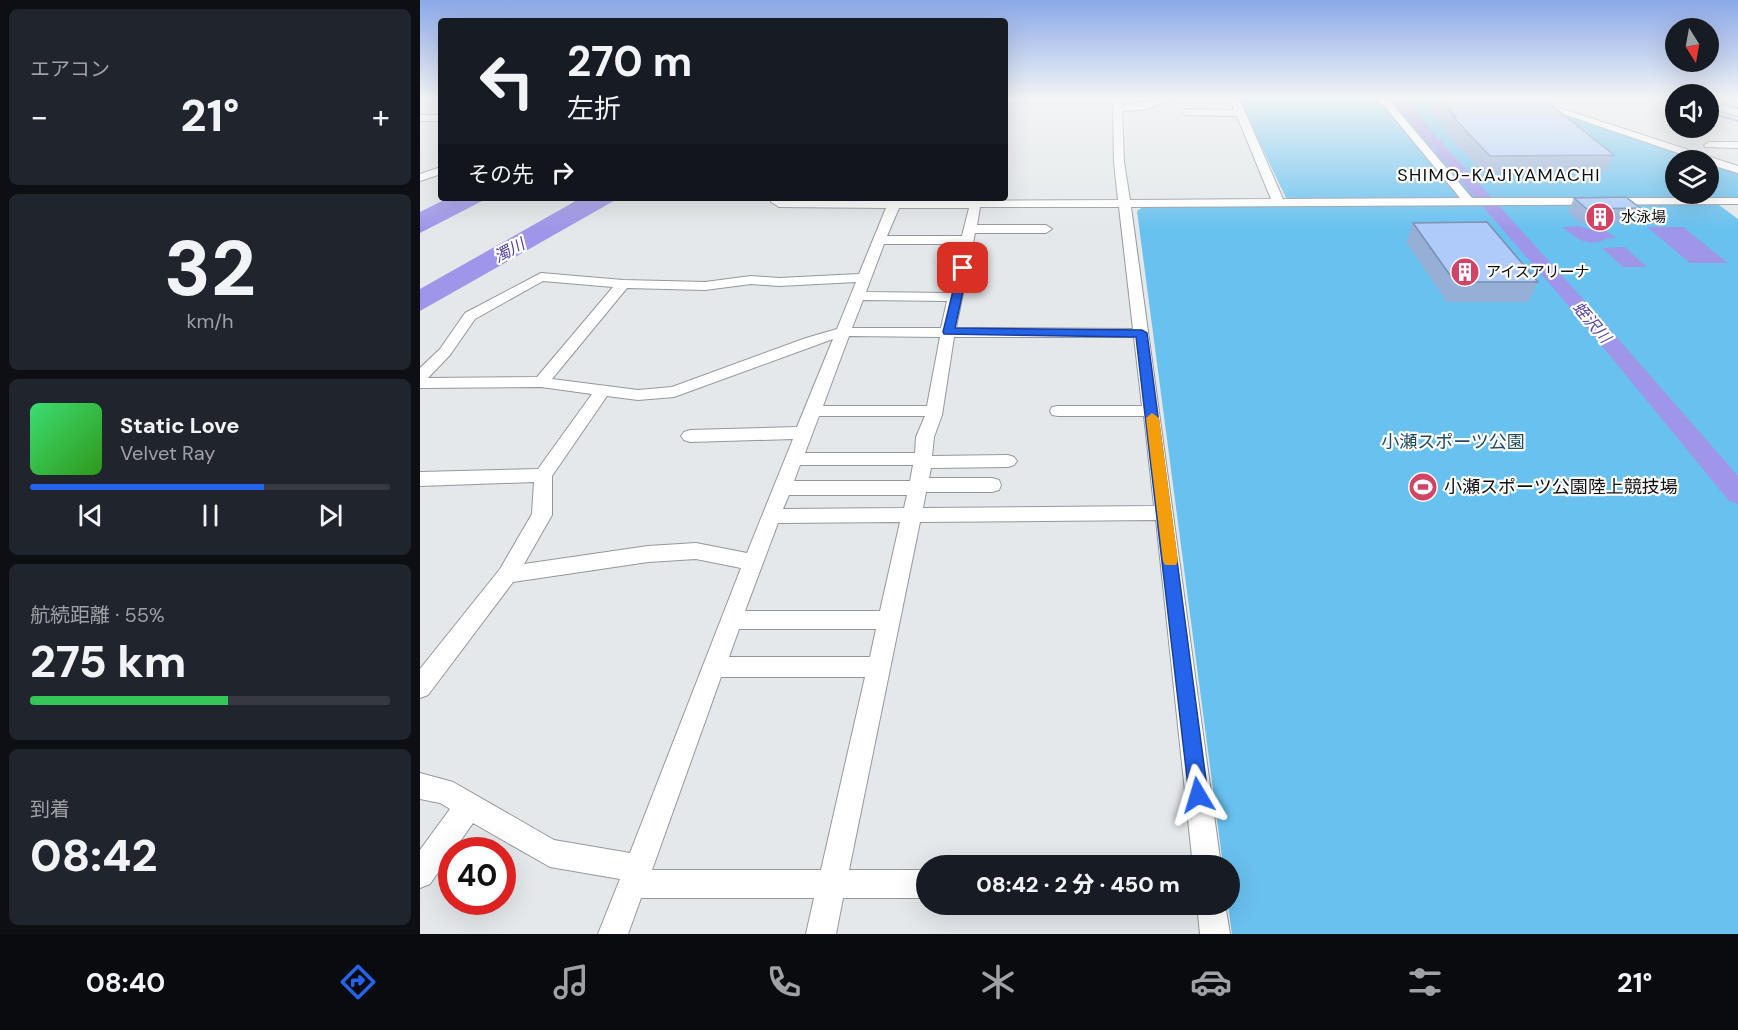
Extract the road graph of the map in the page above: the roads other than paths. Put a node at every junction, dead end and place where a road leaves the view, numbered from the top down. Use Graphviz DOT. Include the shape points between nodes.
graph roads {
  1 [pos="1118,142"];
  2 [pos="1253,142"];
  3 [pos="1420,142"];
  4 [pos="1659,142"];
  5 [pos="1664,142"];
  6 [pos="1709,145"];
  7 [pos="1738,145"];
  8 [pos="1738,163"];
  9 [pos="1738,170"];
  10 [pos="438,171"];
  11 [pos="420,178"];
  12 [pos="776,201"];
  13 [pos="895,201"];
  14 [pos="1665,201"];
  15 [pos="1719,201"];
  16 [pos="1738,201"];
  17 [pos="1278,202"];
  18 [pos="1472,202"];
  19 [pos="1125,203"];
  20 [pos="1719,203"];
  21 [pos="975,205"];
  22 [pos="1731,212"];
  23 [pos="1046,229"];
  24 [pos="970,235"];
  25 [pos="879,240"];
  26 [pos="623,284"];
  27 [pos="861,287"];
  28 [pos="957,297"];
  29 [pos="842,332"];
  30 [pos="948,332"];
  31 [pos="1142,333"];
  32 [pos="420,377"];
  33 [pos="541,382"];
  34 [pos="420,383"];
  35 [pos="603,390"];
  36 [pos="812,411"];
  37 [pos="934,411"];
  38 [pos="1058,411"];
  39 [pos="1151,411"];
  40 [pos="804,433"];
  41 [pos="690,436"];
  42 [pos="794,459"];
  43 [pos="923,460"];
  44 [pos="1008,461"];
  45 [pos="543,475"];
  46 [pos="420,479"];
  47 [pos="992,485"];
  48 [pos="918,487"];
  49 [pos="782,488"];
  50 [pos="1164,513"];
  51 [pos="911,515"];
  52 [pos="771,516"];
  53 [pos="753,562"];
  54 [pos="507,575"];
  55 [pos="732,620"];
  56 [pos="889,620"];
  57 [pos="715,667"];
  58 [pos="879,667"];
  59 [pos="420,687"];
  60 [pos="420,786"];
  61 [pos="469,805"];
  62 [pos="1206,855"];
  63 [pos="420,874"];
  64 [pos="635,876"];
  65 [pos="832,884"];
  66 [pos="916,884"];
  67 [pos="1212,915"];
  68 [pos="613,934"];
  69 [pos="821,934"];
  70 [pos="1215,934"];
  1 -- 19 [label="street"];
  2 -- 17 [label="street"];
  3 -- 18 [label="street"];
  4 -- 9 [label="street"];
  5 -- 8 [label="street"];
  6 -- 7 [label="street"];
  10 -- 11 [label="street"];
  12 -- 13 [label="street"];
  13 -- 21 [label="street"];
  13 -- 25 [label="street"];
  14 -- 18 [label="street"];
  15 -- 16 [label="street"];
  17 -- 18 [label="street"];
  17 -- 19 [label="street"];
  19 -- 21 [label="street"];
  19 -- 31 [label="street"];
  20 -- 22 [label="street"];
  21 -- 24 [label="street"];
  23 -- 24 [label="street"];
  24 -- 25 [label="street"];
  24 -- 28 [label="street"];
  25 -- 27 [label="street"];
  26 -- 27 [label="street" via="705,286 751,280"];
  26 -- 32 [label="street" via="542,277 470,316 445,352"];
  26 -- 33 [label="street"];
  27 -- 28 [label="street"];
  27 -- 29 [label="street"];
  28 -- 30 [label="street"];
  29 -- 30 [label="street"];
  29 -- 35 [label="street" via="674,392 638,395"];
  29 -- 36 [label="street"];
  30 -- 31 [label="street"];
  30 -- 37 [label="street"];
  31 -- 39 [label="street"];
  33 -- 34 [label="street"];
  33 -- 35 [label="street"];
  35 -- 45 [label="street"];
  36 -- 37 [label="street"];
  36 -- 40 [label="street"];
  37 -- 43 [label="street" via="925,437"];
  38 -- 39 [label="street"];
  39 -- 50 [label="street"];
  40 -- 41 [label="street"];
  40 -- 42 [label="street"];
  42 -- 43 [label="street"];
  42 -- 49 [label="street"];
  43 -- 44 [label="street"];
  43 -- 48 [label="street"];
  45 -- 46 [label="street"];
  45 -- 54 [label="street" via="542,515"];
  47 -- 48 [label="street"];
  48 -- 49 [label="street"];
  48 -- 51 [label="street"];
  49 -- 52 [label="street"];
  50 -- 51 [label="street"];
  50 -- 62 [label="street"];
  51 -- 52 [label="street"];
  51 -- 56 [label="street"];
  52 -- 53 [label="street"];
  53 -- 54 [label="street" via="696,551 648,554"];
  53 -- 55 [label="street"];
  54 -- 59 [label="street"];
  55 -- 56 [label="street"];
  55 -- 57 [label="street"];
  56 -- 58 [label="street"];
  57 -- 58 [label="street"];
  57 -- 64 [label="street"];
  58 -- 65 [label="street"];
  60 -- 61 [label="street" via="444,790"];
  61 -- 63 [label="street"];
  61 -- 64 [label="street" via="550,853"];
  64 -- 65 [label="street"];
  64 -- 68 [label="street"];
  65 -- 66 [label="street"];
  65 -- 69 [label="street"];
  67 -- 70 [label="street"];
}
